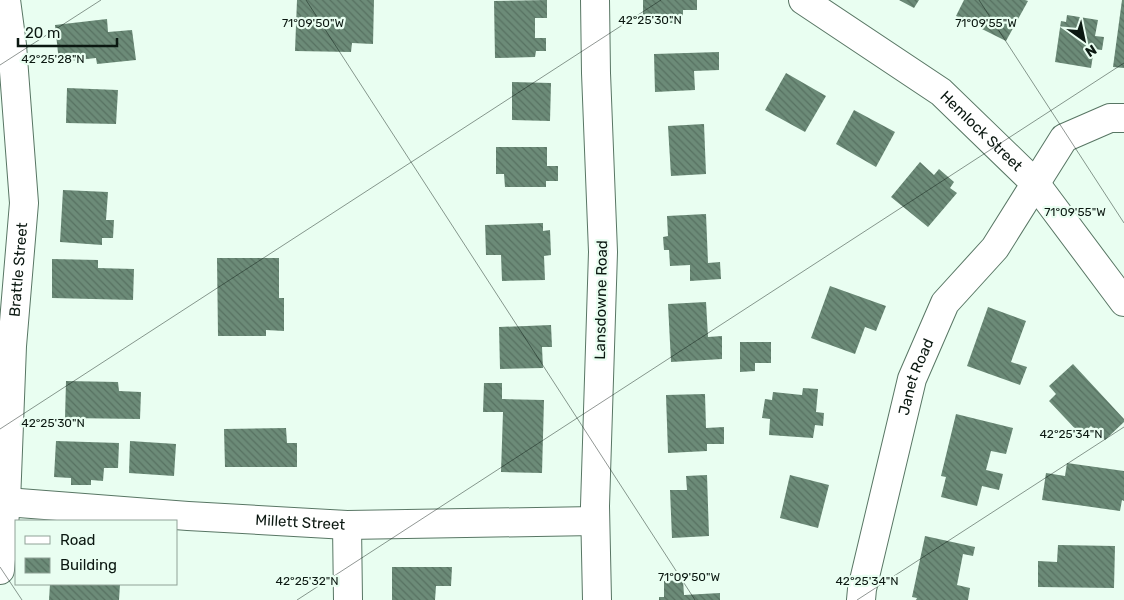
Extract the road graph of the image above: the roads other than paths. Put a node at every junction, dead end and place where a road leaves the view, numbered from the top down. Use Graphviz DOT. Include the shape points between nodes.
graph roads {
  1 [pos="6,0"];
  2 [pos="595,0"];
  3 [pos="803,0"];
  4 [pos="1124,118"];
  5 [pos="1035,183"];
  6 [pos="1124,302"];
  7 [pos="6,502"];
  8 [pos="595,521"];
  9 [pos="347,525"];
  10 [pos="0,570"];
  11 [pos="348,600"];
  12 [pos="597,600"];
  13 [pos="861,600"];
  1 -- 7 [label="street, Brattle Street" via="24,203 12,346"];
  2 -- 8 [label="street, Lansdowne Road" via="603,252"];
  3 -- 5 [label="street, Hemlock Street" via="941,92"];
  4 -- 5 [label="street, Janet Road" via="1110,118 1064,138"];
  5 -- 6 [label="street, Hemlock Street"];
  5 -- 13 [label="street, Janet Road" via="995,248 945,303 912,380"];
  7 -- 9 [label="street, Millett Street"];
  7 -- 10 [label="street, Brattle Street"];
  8 -- 9 [label="street, Millett Street"];
  8 -- 12 [label="street, Lansdowne Road"];
  9 -- 11 [label="street"];
}
